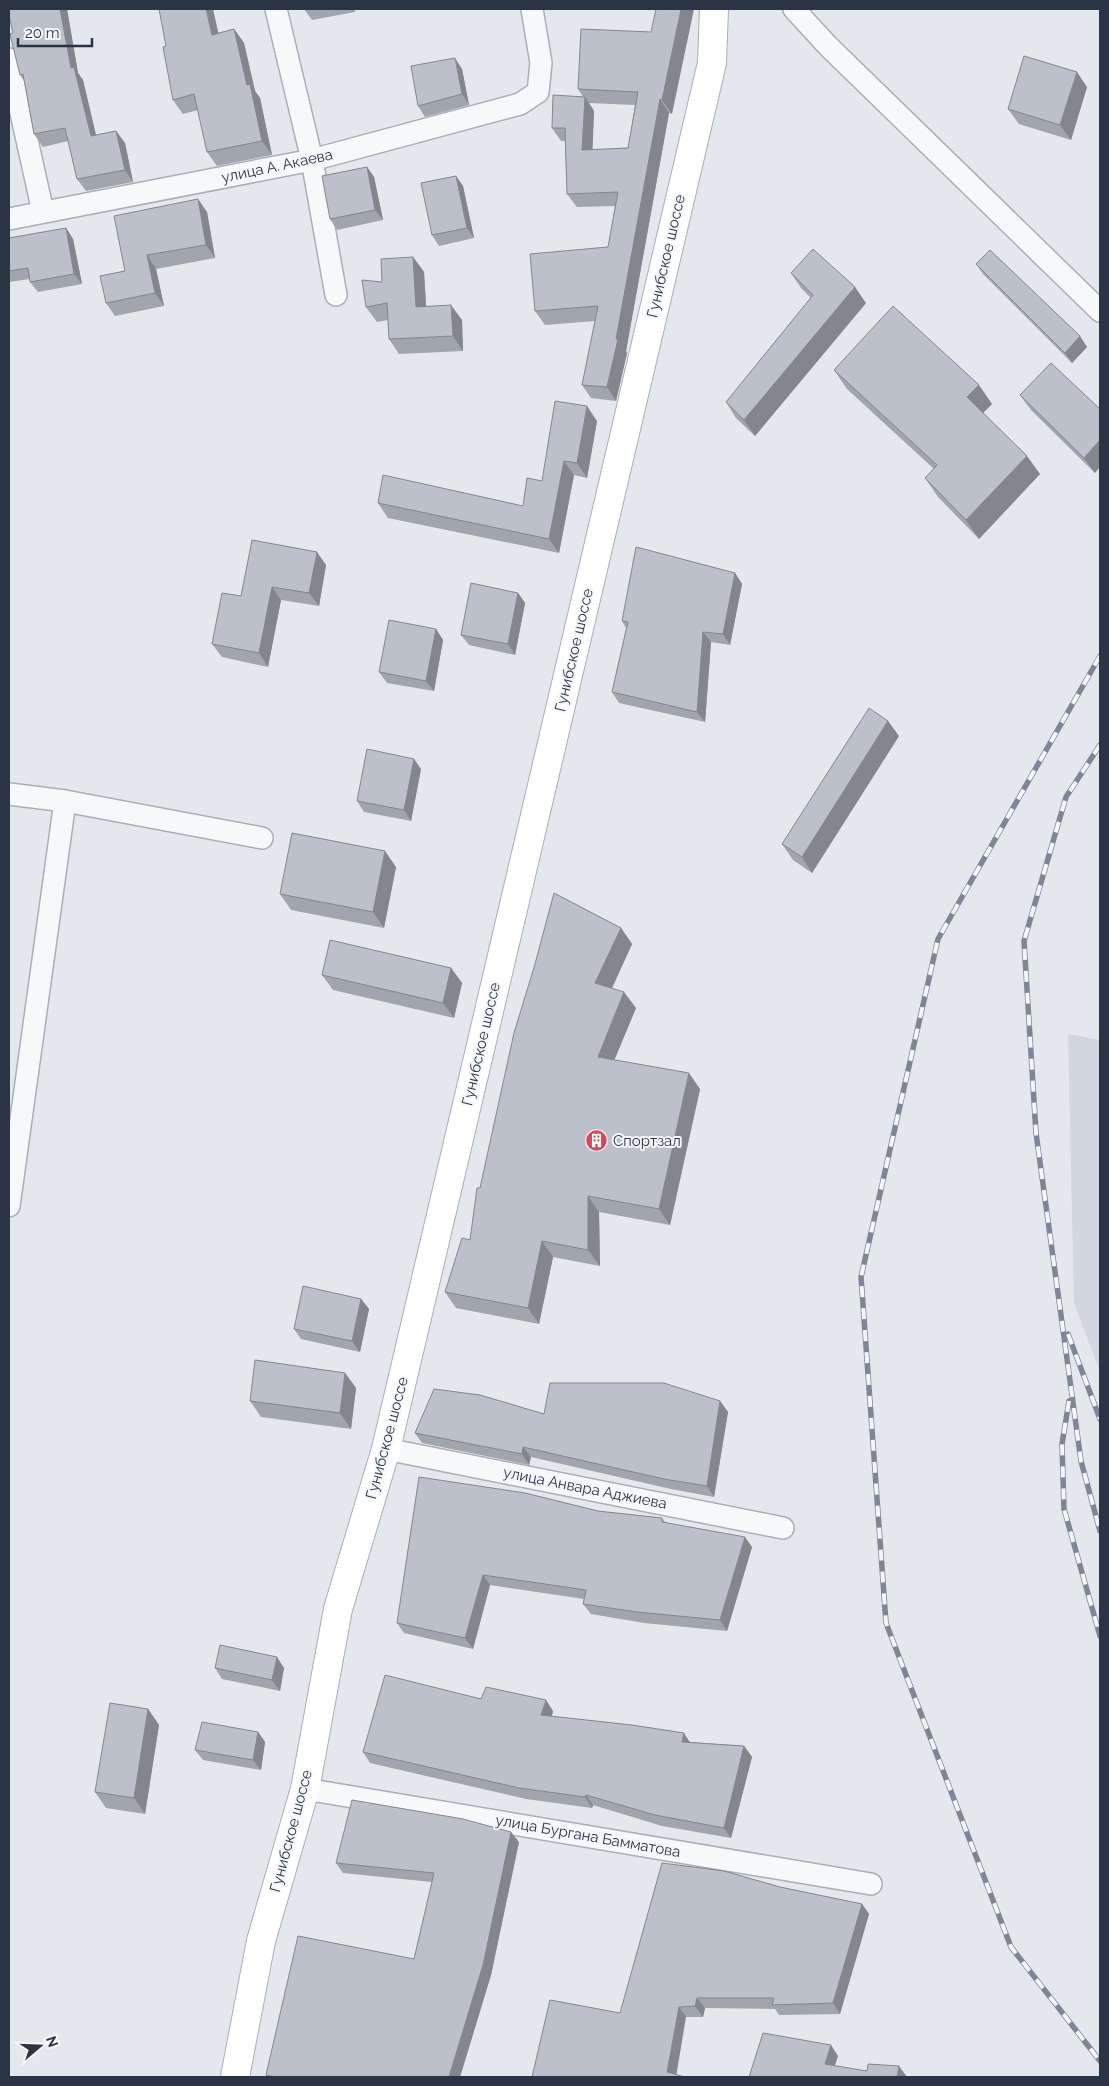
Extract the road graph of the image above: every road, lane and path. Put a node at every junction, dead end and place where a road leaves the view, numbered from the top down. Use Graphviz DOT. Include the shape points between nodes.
graph roads {
  1 [pos="276,9"];
  2 [pos="532,9"];
  3 [pos="714,9"];
  4 [pos="727,9"];
  5 [pos="794,9"];
  6 [pos="9,59"];
  7 [pos="712,63"];
  8 [pos="312,160"];
  9 [pos="43,212"];
  10 [pos="9,219"];
  11 [pos="336,295"];
  12 [pos="1100,311"];
  13 [pos="9,794"];
  14 [pos="66,800"];
  15 [pos="262,838"];
  16 [pos="9,1206"];
  17 [pos="386,1449"];
  18 [pos="783,1528"];
  19 [pos="305,1789"];
  20 [pos="871,1884"];
  21 [pos="236,2077"];
  1 -- 8 [label="street"];
  2 -- 8 [label="street, улица А. Акаева" via="542,63 538,92 520,104 504,109"];
  3 -- 7 [label="main road, Гунибское шоссе"];
  4 -- 7 [label="main road"];
  5 -- 12 [label="street"];
  6 -- 9 [label="street"];
  7 -- 17 [label="main road, Гунибское шоссе"];
  8 -- 9 [label="street, улица А. Акаева"];
  8 -- 11 [label="street"];
  9 -- 10 [label="street, улица А. Акаева"];
  13 -- 14 [label="street"];
  14 -- 15 [label="street"];
  14 -- 16 [label="street"];
  17 -- 18 [label="street, улица Анвара Аджиева"];
  17 -- 19 [label="main road, Гунибское шоссе" via="338,1609"];
  19 -- 20 [label="street, улица Бургана Бамматова"];
  19 -- 21 [label="main road, Гунибское шоссе" via="262,1941"];
}
